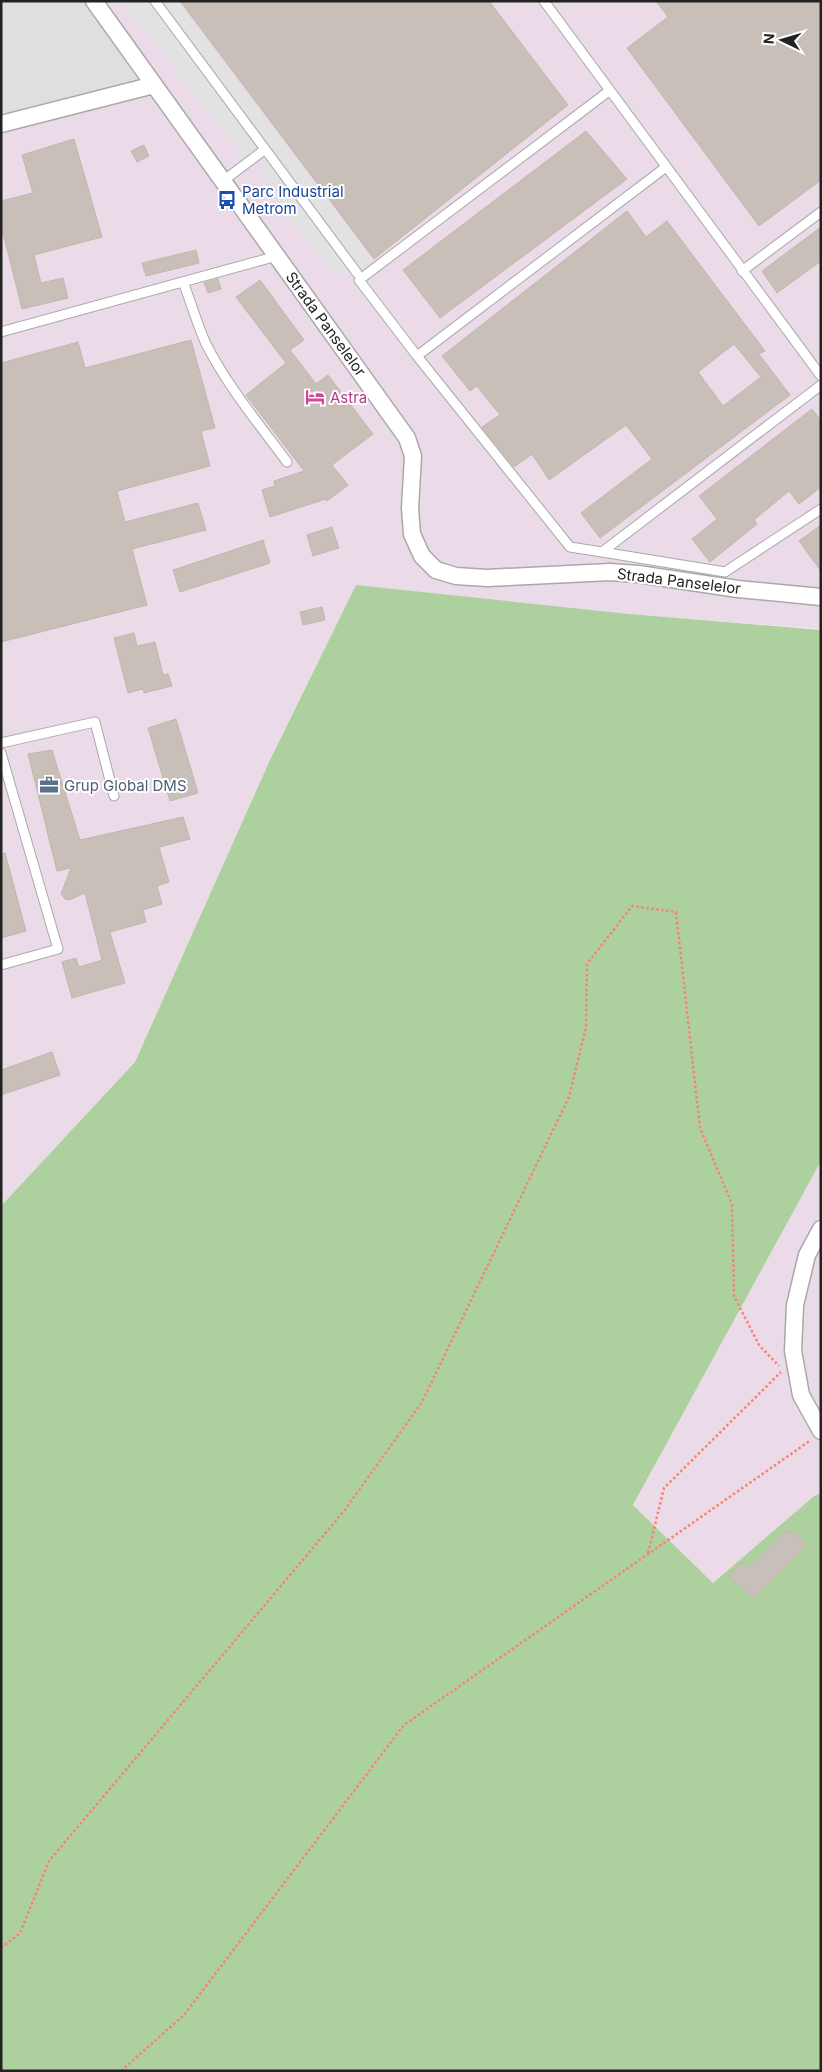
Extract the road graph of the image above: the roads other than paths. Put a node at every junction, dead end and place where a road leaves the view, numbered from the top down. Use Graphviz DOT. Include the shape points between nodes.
graph roads {
  1 [pos="94,1"];
  2 [pos="154,1"];
  3 [pos="544,1"];
  4 [pos="154,86"];
  5 [pos="609,91"];
  6 [pos="1,124"];
  7 [pos="264,150"];
  8 [pos="666,167"];
  9 [pos="223,181"];
  10 [pos="821,212"];
  11 [pos="277,256"];
  12 [pos="742,271"];
  13 [pos="357,273"];
  14 [pos="183,282"];
  15 [pos="1,332"];
  16 [pos="417,356"];
  17 [pos="821,376"];
  18 [pos="821,385"];
  19 [pos="287,462"];
  20 [pos="821,509"];
  21 [pos="602,552"];
  22 [pos="821,597"];
  23 [pos="1,743"];
  24 [pos="1,753"];
  25 [pos="114,796"];
  26 [pos="1,965"];
  27 [pos="821,1229"];
  28 [pos="817,1435"];
  1 -- 4 [label="street, Strada Panselelor"];
  2 -- 7 [label="lane"];
  3 -- 5 [label="lane"];
  4 -- 6 [label="street"];
  4 -- 9 [label="street, Strada Panselelor"];
  5 -- 8 [label="lane"];
  5 -- 16 [label="lane" via="360,280"];
  7 -- 9 [label="lane"];
  7 -- 13 [label="lane"];
  8 -- 12 [label="lane"];
  8 -- 16 [label="lane"];
  9 -- 11 [label="street, Strada Panselelor"];
  10 -- 12 [label="lane"];
  11 -- 14 [label="lane"];
  11 -- 22 [label="street, Strada Panselelor" via="407,438 413,456 412,534 422,556 436,570 456,576 487,578 610,572 738,590"];
  12 -- 17 [label="lane"];
  14 -- 15 [label="lane"];
  14 -- 19 [label="lane" via="206,343 219,366"];
  16 -- 21 [label="lane" via="570,547"];
  18 -- 21 [label="lane"];
  20 -- 21 [label="lane" via="725,572"];
  23 -- 25 [label="lane" via="95,722"];
  24 -- 26 [label="lane" via="58,949"];
  27 -- 28 [label="street" via="807,1255 795,1305 793,1351 801,1395"];
}
